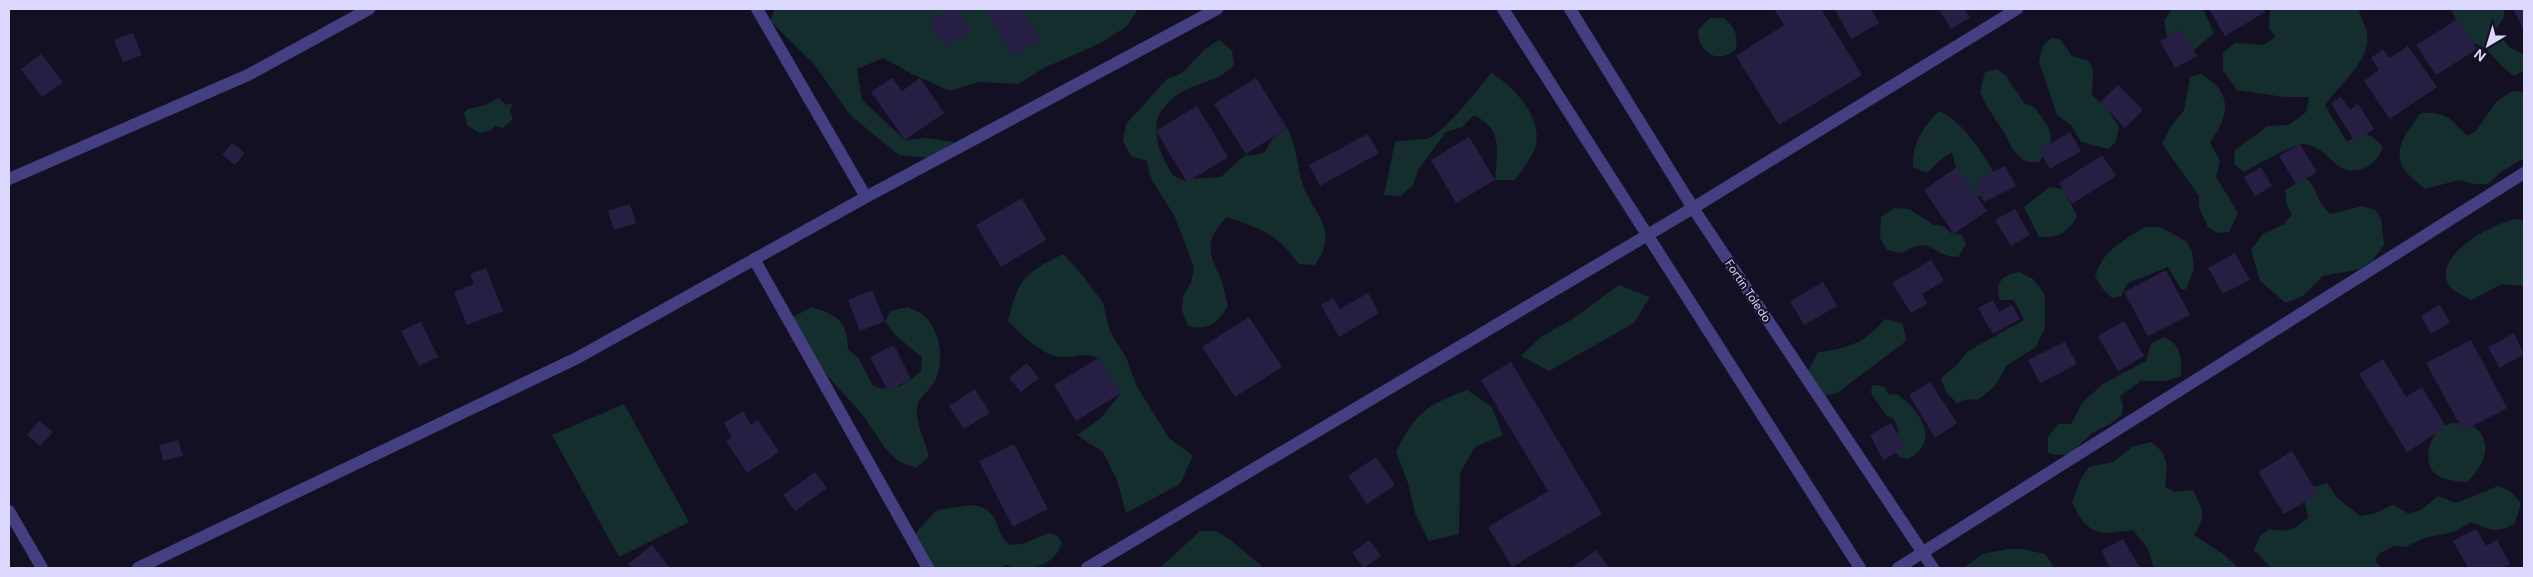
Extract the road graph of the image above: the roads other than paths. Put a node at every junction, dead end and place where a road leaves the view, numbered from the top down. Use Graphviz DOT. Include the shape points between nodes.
graph roads {
  1 [pos="370,9"];
  2 [pos="757,9"];
  3 [pos="1217,9"];
  4 [pos="1503,9"];
  5 [pos="1570,9"];
  6 [pos="2017,9"];
  7 [pos="2524,172"];
  8 [pos="9,179"];
  9 [pos="866,197"];
  10 [pos="1693,208"];
  11 [pos="1646,236"];
  12 [pos="754,259"];
  13 [pos="9,511"];
  14 [pos="1924,553"];
  15 [pos="42,568"];
  16 [pos="138,568"];
  17 [pos="928,568"];
  18 [pos="1087,568"];
  19 [pos="1860,568"];
  20 [pos="1898,568"];
  21 [pos="1934,568"];
  1 -- 8 [label="street" via="248,75"];
  2 -- 9 [label="street"];
  3 -- 9 [label="street"];
  4 -- 11 [label="street"];
  5 -- 10 [label="street, Fortín Toledo"];
  6 -- 10 [label="street"];
  7 -- 14 [label="street"];
  9 -- 12 [label="street"];
  10 -- 11 [label="street"];
  10 -- 14 [label="street, Fortín Toledo"];
  11 -- 18 [label="street"];
  11 -- 19 [label="street"];
  12 -- 16 [label="street" via="577,358"];
  12 -- 17 [label="street"];
  13 -- 15 [label="street"];
  14 -- 20 [label="street"];
  14 -- 21 [label="street, Fortín Toledo"];
}
